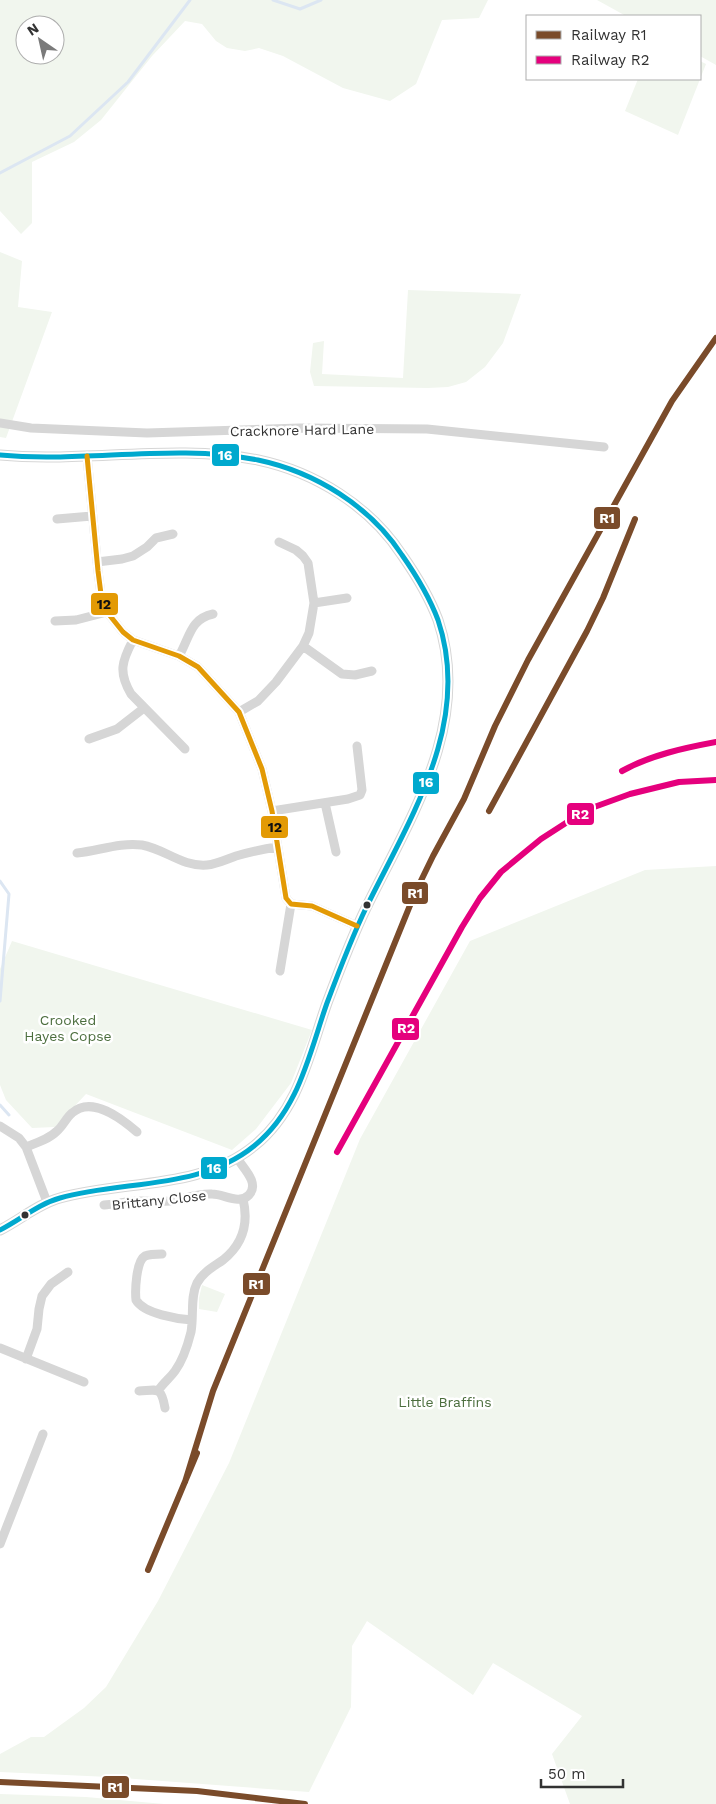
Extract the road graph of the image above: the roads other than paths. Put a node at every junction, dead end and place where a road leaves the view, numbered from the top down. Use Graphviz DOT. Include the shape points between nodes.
graph roads {
  1 [pos="0,423"];
  2 [pos="604,447"];
  3 [pos="0,455"];
  4 [pos="87,456"];
  5 [pos="92,516"];
  6 [pos="57,519"];
  7 [pos="173,534"];
  8 [pos="279,542"];
  9 [pos="97,562"];
  10 [pos="347,598"];
  11 [pos="314,603"];
  12 [pos="107,612"];
  13 [pos="214,614"];
  14 [pos="55,621"];
  15 [pos="133,640"];
  16 [pos="303,646"];
  17 [pos="179,656"];
  18 [pos="372,671"];
  19 [pos="144,708"];
  20 [pos="239,712"];
  21 [pos="89,739"];
  22 [pos="357,746"];
  23 [pos="185,749"];
  24 [pos="325,803"];
  25 [pos="272,811"];
  26 [pos="278,848"];
  27 [pos="336,852"];
  28 [pos="77,853"];
  29 [pos="291,904"];
  30 [pos="358,926"];
  31 [pos="280,971"];
  32 [pos="0,1126"];
  33 [pos="137,1132"];
  34 [pos="26,1147"];
  35 [pos="237,1158"];
  36 [pos="243,1199"];
  37 [pos="48,1202"];
  38 [pos="104,1206"];
  39 [pos="0,1230"];
  40 [pos="162,1254"];
  41 [pos="68,1272"];
  42 [pos="192,1320"];
  43 [pos="0,1348"];
  44 [pos="26,1359"];
  45 [pos="84,1382"];
  46 [pos="139,1391"];
  47 [pos="158,1391"];
  48 [pos="165,1408"];
  49 [pos="42,1434"];
  50 [pos="0,1544"];
  1 -- 2 [label="street, Cracknore Hard Lane" via="31,428 147,433 300,428 427,430"];
  3 -- 4 [label="street" via="38,458"];
  4 -- 5 [label="street"];
  4 -- 30 [label="street" via="190,454 241,457 286,467 330,488 362,510 386,533 416,574 437,619 445,649 448,680 445,716 437,754 420,801"];
  5 -- 6 [label="street"];
  5 -- 9 [label="street"];
  7 -- 9 [label="street" via="156,538 133,556"];
  8 -- 11 [label="street" via="296,550 308,563"];
  9 -- 12 [label="street"];
  10 -- 11 [label="street"];
  11 -- 16 [label="street" via="309,633"];
  12 -- 14 [label="street" via="76,620"];
  12 -- 15 [label="street"];
  13 -- 17 [label="street" via="197,620"];
  15 -- 17 [label="street"];
  15 -- 19 [label="street" via="123,662 123,672 125,684"];
  16 -- 18 [label="street" via="342,674"];
  16 -- 20 [label="street" via="258,701"];
  17 -- 20 [label="street" via="198,666"];
  19 -- 21 [label="street" via="116,729"];
  19 -- 23 [label="street"];
  20 -- 25 [label="street" via="262,769"];
  22 -- 24 [label="street" via="360,795"];
  24 -- 25 [label="street"];
  24 -- 27 [label="street"];
  25 -- 26 [label="street"];
  26 -- 28 [label="street" via="252,851 207,865 191,864 141,845"];
  26 -- 29 [label="street" via="284,893"];
  29 -- 30 [label="street" via="312,906"];
  29 -- 31 [label="street"];
  30 -- 35 [label="street" via="295,1095 272,1129"];
  32 -- 34 [label="street" via="19,1138"];
  33 -- 34 [label="street" via="112,1114 88,1107 70,1114 56,1133"];
  34 -- 37 [label="street"];
  35 -- 36 [label="street" via="253,1185 249,1195"];
  35 -- 37 [label="street" via="203,1173 87,1192"];
  36 -- 38 [label="street, Brittany Close" via="208,1194"];
  36 -- 42 [label="street" via="244,1230 228,1255 206,1271 197,1283"];
  37 -- 39 [label="street"];
  40 -- 42 [label="street" via="144,1257 139,1264 138,1303 167,1316"];
  41 -- 44 [label="street" via="51,1284 42,1296 37,1329"];
  42 -- 47 [label="street" via="180,1362"];
  43 -- 44 [label="street"];
  44 -- 45 [label="street"];
  46 -- 47 [label="street"];
  47 -- 48 [label="street"];
  49 -- 50 [label="street"];
}
